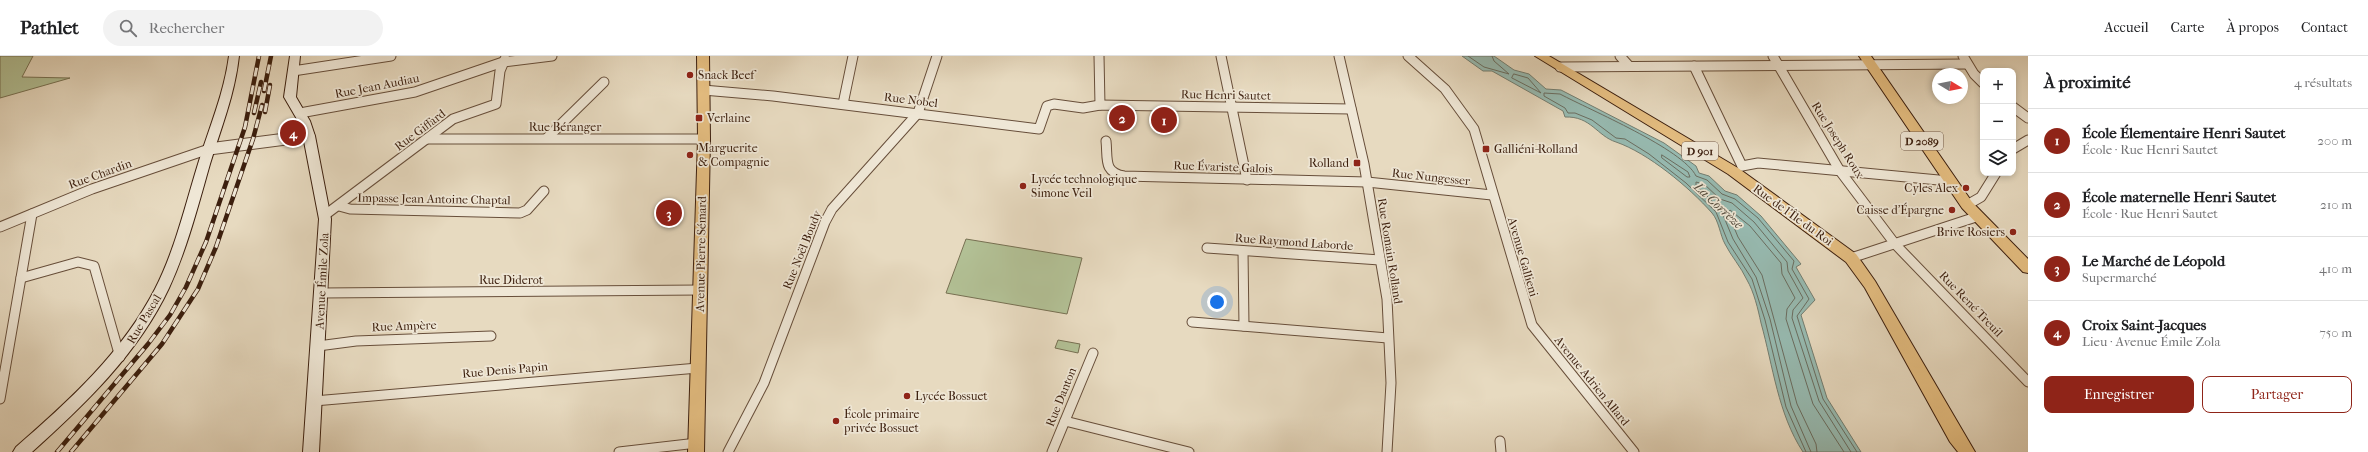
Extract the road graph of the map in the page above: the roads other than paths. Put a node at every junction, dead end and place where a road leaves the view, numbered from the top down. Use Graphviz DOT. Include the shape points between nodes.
graph roads {
  1 [pos="234,56"];
  2 [pos="295,56"];
  3 [pos="391,56"];
  4 [pos="552,56"];
  5 [pos="704,56"];
  6 [pos="853,56"];
  7 [pos="937,56"];
  8 [pos="1098,56"];
  9 [pos="1221,56"];
  10 [pos="1339,56"];
  11 [pos="1408,56"];
  12 [pos="1541,56"];
  13 [pos="1620,56"];
  14 [pos="1772,56"];
  15 [pos="1918,56"];
  16 [pos="1963,56"];
  17 [pos="505,59"];
  18 [pos="1868,60"];
  19 [pos="1967,64"];
  20 [pos="1778,65"];
  21 [pos="1922,65"];
  22 [pos="1629,66"];
  23 [pos="1694,66"];
  24 [pos="1560,67"];
  25 [pos="293,71"];
  26 [pos="1980,79"];
  27 [pos="604,82"];
  28 [pos="703,90"];
  29 [pos="843,104"];
  30 [pos="1100,105"];
  31 [pos="1232,107"];
  32 [pos="1351,109"];
  33 [pos="2016,109"];
  34 [pos="300,113"];
  35 [pos="918,113"];
  36 [pos="2028,118"];
  37 [pos="309,136"];
  38 [pos="547,138"];
  39 [pos="426,139"];
  40 [pos="704,139"];
  41 [pos="2028,140"];
  42 [pos="1106,141"];
  43 [pos="2016,147"];
  44 [pos="209,149"];
  45 [pos="1736,166"];
  46 [pos="1840,171"];
  47 [pos="1994,176"];
  48 [pos="1247,180"];
  49 [pos="1948,181"];
  50 [pos="1367,182"];
  51 [pos="544,191"];
  52 [pos="1492,195"];
  53 [pos="1967,205"];
  54 [pos="339,206"];
  55 [pos="32,214"];
  56 [pos="325,215"];
  57 [pos="1976,217"];
  58 [pos="0,227"];
  59 [pos="1895,244"];
  60 [pos="1206,248"];
  61 [pos="1243,251"];
  62 [pos="1851,258"];
  63 [pos="1380,260"];
  64 [pos="2028,268"];
  65 [pos="21,278"];
  66 [pos="700,290"];
  67 [pos="322,293"];
  68 [pos="1192,322"];
  69 [pos="1532,325"];
  70 [pos="1244,326"];
  71 [pos="491,336"];
  72 [pos="1388,338"];
  73 [pos="318,346"];
  74 [pos="1093,352"];
  75 [pos="120,357"];
  76 [pos="698,368"];
  77 [pos="2028,382"];
  78 [pos="0,399"];
  79 [pos="314,401"];
  80 [pos="1065,421"];
  81 [pos="696,448"];
  82 [pos="21,452"];
  83 [pos="311,452"];
  84 [pos="619,452"];
  85 [pos="728,452"];
  86 [pos="1052,452"];
  87 [pos="1188,452"];
  88 [pos="1387,452"];
  89 [pos="1634,452"];
  90 [pos="1967,452"];
  1 -- 44 [label="main road, Rue Pascal" via="229,84"];
  2 -- 25 [label="main road, Avenue Émile Zola"];
  3 -- 25 [label="street"];
  4 -- 17 [label="street, Rue Jean Audiau"];
  5 -- 28 [label="main road, Avenue Pierre Sémard"];
  6 -- 29 [label="street"];
  7 -- 35 [label="street, Rue Noël Boudy"];
  8 -- 30 [label="street"];
  9 -- 31 [label="street"];
  10 -- 32 [label="street, Rue Romain Rolland"];
  11 -- 52 [label="street, Avenue Gallieni" via="1438,80 1461,105 1474,130"];
  12 -- 24 [label="main road, Rue de l'Île du Roi / D 901"];
  13 -- 22 [label="street"];
  14 -- 20 [label="street, Rue Joseph Roux"];
  15 -- 21 [label="street"];
  16 -- 19 [label="street"];
  17 -- 34 [label="street, Rue Jean Audiau" via="415,92"];
  17 -- 39 [label="street, Rue Giffard" via="500,71 496,104 453,119"];
  18 -- 20 [label="street"];
  18 -- 21 [label="street"];
  18 -- 49 [label="main road, D 2089"];
  19 -- 21 [label="street"];
  19 -- 26 [label="street"];
  20 -- 23 [label="street"];
  20 -- 46 [label="street, Rue Joseph Roux"];
  22 -- 23 [label="street"];
  22 -- 24 [label="street"];
  23 -- 45 [label="street"];
  24 -- 45 [label="main road, Rue de l'Île du Roi / D 901"];
  25 -- 34 [label="main road, Avenue Émile Zola" via="290,97"];
  27 -- 38 [label="street"];
  28 -- 29 [label="street, Rue Nobel"];
  28 -- 40 [label="main road, Avenue Pierre Sémard"];
  29 -- 35 [label="street, Rue Nobel"];
  30 -- 31 [label="street, Rue Henri Sautet"];
  30 -- 35 [label="street, Rue Nobel" via="1083,108 1054,104 1047,106 1039,129"];
  31 -- 32 [label="street, Rue Henri Sautet"];
  31 -- 48 [label="street"];
  32 -- 50 [label="street, Rue Romain Rolland"];
  33 -- 36 [label="street"];
  34 -- 37 [label="main road, Avenue Émile Zola"];
  35 -- 85 [label="street, Rue Noël Boudy" via="832,209 764,383"];
  37 -- 44 [label="street"];
  37 -- 56 [label="main road, Avenue Émile Zola"];
  38 -- 39 [label="street, Rue Béranger"];
  38 -- 40 [label="street, Rue Béranger"];
  39 -- 54 [label="street, Rue Giffard"];
  40 -- 66 [label="main road, Avenue Pierre Sémard"];
  41 -- 43 [label="street"];
  42 -- 48 [label="street, Rue Évariste Galois" via="1108,170 1113,174"];
  44 -- 55 [label="street, Rue Chardin" via="92,189"];
  44 -- 75 [label="main road, Rue Pascal" via="163,287 142,326"];
  45 -- 46 [label="street" via="1758,163"];
  45 -- 62 [label="main road, Rue de l'Île du Roi / D 901"];
  46 -- 49 [label="street"];
  46 -- 59 [label="street, Rue Joseph Roux"];
  47 -- 53 [label="street" via="1982,198 1974,204"];
  48 -- 50 [label="street, Rue Évariste Galois"];
  49 -- 53 [label="main road, D 2089"];
  50 -- 52 [label="street, Rue Nungesser"];
  50 -- 63 [label="street, Rue Romain Rolland"];
  51 -- 54 [label="street, Impasse Jean Antoine Chaptal" via="527,210 520,213 350,209"];
  52 -- 69 [label="street, Avenue Gallieni"];
  53 -- 57 [label="main road, D 2089"];
  54 -- 56 [label="street, Rue Giffard"];
  55 -- 58 [label="street, Rue Chardin"];
  55 -- 65 [label="street"];
  56 -- 67 [label="main road, Avenue Émile Zola"];
  57 -- 59 [label="street"];
  57 -- 64 [label="main road, D 2089"];
  59 -- 62 [label="street"];
  59 -- 77 [label="street, Rue René Treuil"];
  60 -- 61 [label="street, Rue Raymond Laborde"];
  61 -- 63 [label="street, Rue Raymond Laborde"];
  61 -- 70 [label="street"];
  62 -- 90 [label="main road, Rue de l'Île du Roi / D 901" via="1870,285"];
  63 -- 72 [label="street, Rue Romain Rolland" via="1387,299"];
  65 -- 75 [label="street" via="78,262 94,266"];
  65 -- 78 [label="street"];
  66 -- 67 [label="street, Rue Diderot"];
  66 -- 76 [label="main road, Avenue Pierre Sémard"];
  67 -- 73 [label="main road, Avenue Émile Zola"];
  68 -- 70 [label="street"];
  69 -- 89 [label="street, Avenue Adrien Allard"];
  70 -- 72 [label="street"];
  71 -- 73 [label="street, Rue Ampère" via="356,341"];
  72 -- 88 [label="street, Rue Romain Rolland" via="1391,394"];
  73 -- 79 [label="main road, Avenue Émile Zola"];
  74 -- 80 [label="street, Rue Danton"];
  75 -- 82 [label="main road, Rue Pascal"];
  76 -- 79 [label="street, Rue Denis Papin"];
  76 -- 81 [label="main road, Avenue Pierre Sémard"];
  79 -- 83 [label="main road, Avenue Émile Zola"];
  80 -- 86 [label="street, Rue Danton"];
  80 -- 87 [label="street"];
  81 -- 84 [label="street"];
}
